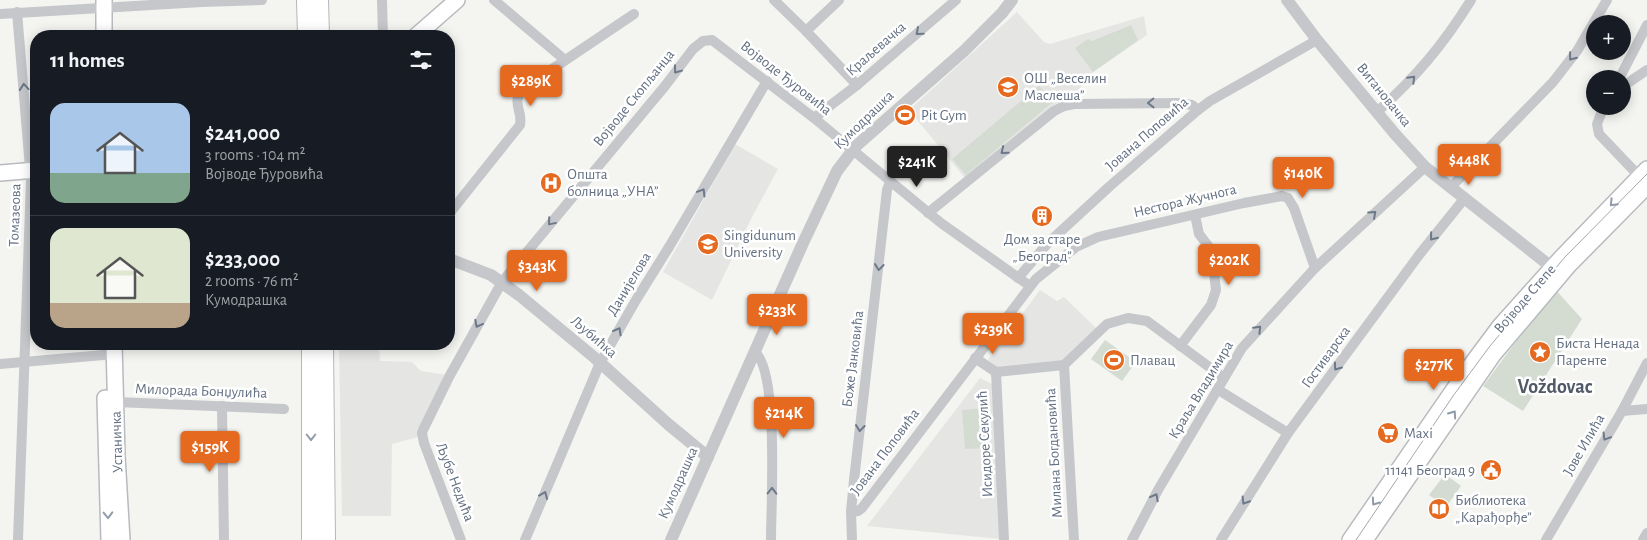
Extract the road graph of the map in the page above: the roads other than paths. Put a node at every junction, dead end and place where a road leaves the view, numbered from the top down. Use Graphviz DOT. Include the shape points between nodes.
graph roads {
  1 [pos="258,0"];
  2 [pos="306,0"];
  3 [pos="319,0"];
  4 [pos="382,0"];
  5 [pos="494,0"];
  6 [pos="774,0"];
  7 [pos="840,0"];
  8 [pos="956,0"];
  9 [pos="1012,0"];
  10 [pos="1287,0"];
  11 [pos="1471,0"];
  12 [pos="1607,0"];
  13 [pos="202,1"];
  14 [pos="450,2"];
  15 [pos="104,4"];
  16 [pos="17,12"];
  17 [pos="0,14"];
  18 [pos="634,14"];
  19 [pos="1647,25"];
  20 [pos="104,30"];
  21 [pos="307,30"];
  22 [pos="320,30"];
  23 [pos="383,30"];
  24 [pos="422,30"];
  25 [pos="806,31"];
  26 [pos="712,40"];
  27 [pos="1317,40"];
  28 [pos="565,60"];
  29 [pos="1624,70"];
  30 [pos="1647,70"];
  31 [pos="767,81"];
  32 [pos="1631,81"];
  33 [pos="857,86"];
  34 [pos="1198,110"];
  35 [pos="1377,112"];
  36 [pos="1600,115"];
  37 [pos="814,118"];
  38 [pos="30,133"];
  39 [pos="853,149"];
  40 [pos="1425,167"];
  41 [pos="30,170"];
  42 [pos="0,173"];
  43 [pos="1644,177"];
  44 [pos="890,182"];
  45 [pos="1450,188"];
  46 [pos="1464,198"];
  47 [pos="455,206"];
  48 [pos="928,213"];
  49 [pos="1195,215"];
  50 [pos="30,246"];
  51 [pos="455,261"];
  52 [pos="1315,268"];
  53 [pos="1556,271"];
  54 [pos="1018,278"];
  55 [pos="502,282"];
  56 [pos="1030,286"];
  57 [pos="1180,346"];
  58 [pos="103,350"];
  59 [pos="110,350"];
  60 [pos="110,350"];
  61 [pos="311,350"];
  62 [pos="324,350"];
  63 [pos="755,352"];
  64 [pos="975,358"];
  65 [pos="24,361"];
  66 [pos="1647,363"];
  67 [pos="0,364"];
  68 [pos="600,364"];
  69 [pos="1064,365"];
  70 [pos="996,372"];
  71 [pos="1224,378"];
  72 [pos="1218,389"];
  73 [pos="116,402"];
  74 [pos="222,406"];
  75 [pos="284,409"];
  76 [pos="1647,409"];
  77 [pos="1622,411"];
  78 [pos="1288,433"];
  79 [pos="422,434"];
  80 [pos="708,457"];
  81 [pos="851,512"];
  82 [pos="1647,533"];
  83 [pos="18,540"];
  84 [pos="109,540"];
  85 [pos="122,540"];
  86 [pos="224,540"];
  87 [pos="314,540"];
  88 [pos="461,540"];
  89 [pos="525,540"];
  90 [pos="671,540"];
  91 [pos="771,540"];
  92 [pos="852,540"];
  93 [pos="1004,540"];
  94 [pos="1074,540"];
  95 [pos="1132,540"];
  96 [pos="1221,540"];
  97 [pos="1350,540"];
  98 [pos="1365,540"];
  99 [pos="1546,540"];
  100 [pos="1643,540"];
  1 -- 13 [label="street"];
  2 -- 21 [label="highway"];
  3 -- 22 [label="highway"];
  4 -- 23 [label="street"];
  5 -- 28 [label="street"];
  6 -- 25 [label="street"];
  7 -- 25 [label="street"];
  8 -- 33 [label="street, Краљевачка, one-way"];
  9 -- 39 [label="street, Кумодрашка" via="964,51"];
  10 -- 27 [label="street, Витановачка"];
  35 -- 11 [label="street, one-way" via="1420,71"];
  12 -- 45 [label="street, one-way" via="1577,51 1552,82"];
  13 -- 15 [label="street"];
  14 -- 24 [label="main road"];
  15 -- 16 [label="street"];
  15 -- 20 [label="main road"];
  16 -- 17 [label="street"];
  38 -- 16 [label="street, Томазеова, one-way"];
  18 -- 28 [label="street"];
  19 -- 29 [label="street"];
  25 -- 33 [label="street"];
  26 -- 31 [label="street, Војводе Ђуровића"];
  26 -- 55 [label="street, Војводе Скопљанца, one-way" via="703,41 693,48 666,86"];
  27 -- 34 [label="street, Јована Поповића"];
  27 -- 35 [label="street, Витановачка"];
  28 -- 47 [label="street" via="521,90 516,104 520,125"];
  30 -- 32 [label="street"];
  31 -- 37 [label="street, Војводе Ђуровића"];
  68 -- 31 [label="street, Данијелова, one-way"];
  33 -- 37 [label="street, Краљевачка"];
  34 -- 48 [label="street, one-way" via="1192,105 1178,103 1064,106"];
  34 -- 54 [label="street, Јована Поповића" via="1048,243"];
  35 -- 40 [label="street, Витановачка"];
  36 -- 43 [label="street" via="1597,124 1599,134"];
  37 -- 39 [label="street, Војводе Ђуровића"];
  39 -- 44 [label="street, Војводе Ђуровића"];
  39 -- 63 [label="street, Кумодрашка" via="832,179"];
  40 -- 45 [label="street, Витановачка"];
  52 -- 40 [label="street, Краља Владимира, one-way"];
  41 -- 42 [label="main road"];
  43 -- 53 [label="main road, Војводе Степе"];
  44 -- 48 [label="street, Војводе Ђуровића"];
  44 -- 81 [label="street, Боже Јанковића, one-way"];
  45 -- 46 [label="street, Витановачка"];
  46 -- 53 [label="street, Витановачка"];
  46 -- 78 [label="street, Гостиварска, one-way"];
  48 -- 54 [label="street, Војводе Ђуровића"];
  49 -- 52 [label="street, Нестора Жучнога" via="1285,197 1294,208"];
  49 -- 56 [label="street, Нестора Жучнога" via="1088,241"];
  49 -- 57 [label="street" via="1199,234 1212,254 1216,290 1211,305"];
  50 -- 65 [label="street, Томазеова"];
  51 -- 55 [label="street, Љубићка"];
  71 -- 52 [label="street, Краља Владимира, one-way" via="1252,336"];
  53 -- 97 [label="main road, Војводе Степе, one-way" via="1500,326"];
  98 -- 53 [label="main road, Војводе Степе, one-way" via="1493,355"];
  54 -- 56 [label="street, Војводе Ђуровића"];
  55 -- 68 [label="street, Љубићка"];
  55 -- 79 [label="street, Војводе Скопљанца, one-way" via="449,377"];
  56 -- 64 [label="street, Јована Поповића"];
  57 -- 69 [label="street" via="1147,321 1128,318 1101,328"];
  57 -- 71 [label="street"];
  58 -- 65 [label="street"];
  59 -- 73 [label="main road, Устаничка"];
  60 -- 84 [label="main road, Устаничка, one-way"];
  61 -- 87 [label="highway, one-way"];
  62 -- 87 [label="highway"];
  63 -- 80 [label="street, Кумодрашка"];
  91 -- 63 [label="street, one-way" via="773,467 768,388 763,364"];
  64 -- 70 [label="street, Исидоре Секулић"];
  64 -- 81 [label="street, Јована Поповића" via="862,508"];
  65 -- 67 [label="street"];
  65 -- 83 [label="street, Томазеова"];
  66 -- 77 [label="street, Јове Илића"];
  68 -- 80 [label="street, Љубићка"];
  89 -- 68 [label="street, Данијелова, one-way"];
  69 -- 70 [label="street"];
  69 -- 94 [label="street, Милана Богдановића"];
  70 -- 93 [label="street, Исидоре Секулић"];
  71 -- 72 [label="street, Краља Владимира"];
  72 -- 78 [label="street"];
  95 -- 72 [label="street, Краља Владимира, one-way"];
  73 -- 74 [label="street, Милорада Бонџулића"];
  73 -- 85 [label="main road, Устаничка"];
  74 -- 75 [label="street, Милорада Бонџулића"];
  74 -- 86 [label="street"];
  76 -- 77 [label="street"];
  77 -- 99 [label="street, Јове Илића, one-way"];
  78 -- 96 [label="street, Гостиварска, one-way"];
  79 -- 88 [label="street, Љубе Недића"];
  80 -- 90 [label="street, Кумодрашка"];
  81 -- 92 [label="street, Боже Јанковића"];
  82 -- 100 [label="street"];
}
